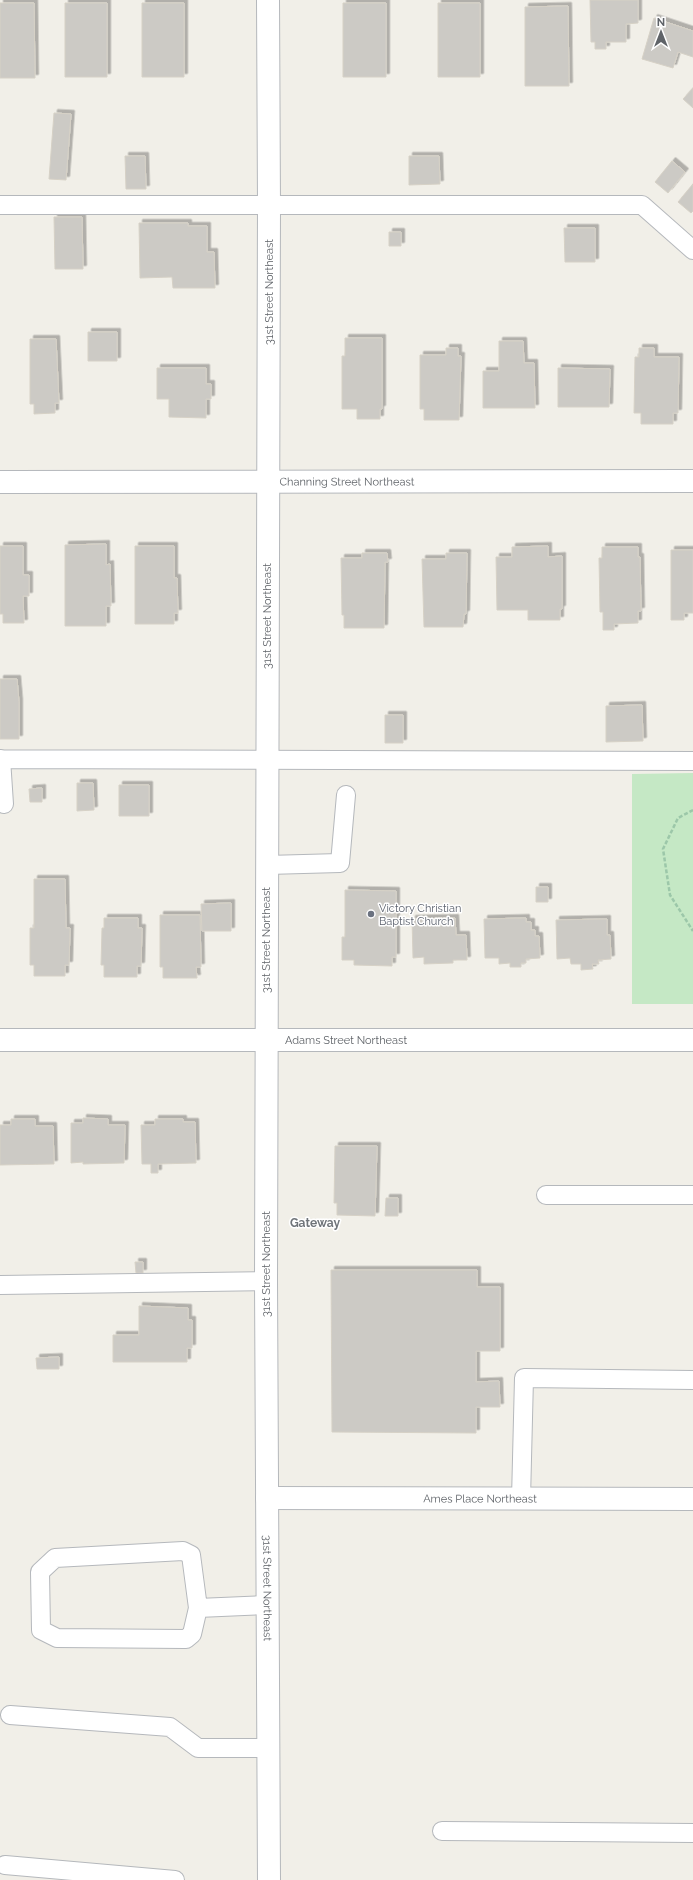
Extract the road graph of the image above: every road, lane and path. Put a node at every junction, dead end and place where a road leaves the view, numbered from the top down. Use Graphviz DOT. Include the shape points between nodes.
graph roads {
  1 [pos="268,0"];
  2 [pos="0,205"];
  3 [pos="269,205"];
  4 [pos="693,250"];
  5 [pos="693,480"];
  6 [pos="0,482"];
  7 [pos="268,482"];
  8 [pos="1,759"];
  9 [pos="267,760"];
  10 [pos="693,761"];
  11 [pos="346,794"];
  12 [pos="4,804"];
  13 [pos="693,810"];
  14 [pos="267,865"];
  15 [pos="693,931"];
  16 [pos="0,1040"];
  17 [pos="266,1040"];
  18 [pos="693,1040"];
  19 [pos="546,1195"];
  20 [pos="693,1195"];
  21 [pos="266,1281"];
  22 [pos="0,1285"];
  23 [pos="693,1380"];
  24 [pos="267,1498"];
  25 [pos="520,1499"];
  26 [pos="693,1499"];
  27 [pos="267,1605"];
  28 [pos="198,1608"];
  29 [pos="10,1715"];
  30 [pos="268,1748"];
  31 [pos="442,1831"];
  32 [pos="693,1833"];
  33 [pos="5,1864"];
  34 [pos="175,1880"];
  35 [pos="269,1880"];
  1 -- 3 [label="street, 31st Street Northeast"];
  2 -- 3 [label="lane"];
  3 -- 4 [label="lane" via="642,205"];
  3 -- 7 [label="street, 31st Street Northeast"];
  5 -- 7 [label="street, Channing Street Northeast"];
  6 -- 7 [label="street, Channing Street Northeast"];
  7 -- 9 [label="street, 31st Street Northeast"];
  8 -- 9 [label="lane"];
  8 -- 12 [label="lane"];
  9 -- 10 [label="lane"];
  9 -- 14 [label="street, 31st Street Northeast"];
  11 -- 14 [label="lane" via="340,863"];
  13 -- 15 [label="path" via="678,818 663,849 670,895"];
  14 -- 17 [label="street, 31st Street Northeast"];
  16 -- 17 [label="street, Adams Street Northeast"];
  17 -- 18 [label="street, Adams Street Northeast"];
  17 -- 21 [label="street, 31st Street Northeast"];
  19 -- 20 [label="lane"];
  21 -- 22 [label="lane"];
  21 -- 24 [label="street, 31st Street Northeast"];
  23 -- 25 [label="lane" via="524,1378"];
  24 -- 25 [label="street, Ames Place Northeast"];
  24 -- 27 [label="street, 31st Street Northeast"];
  25 -- 26 [label="street, Ames Place Northeast"];
  27 -- 28 [label="lane"];
  27 -- 30 [label="street, 31st Street Northeast"];
  28 -- 28 [label="lane" via="191,1555 183,1550 55,1558 40,1572 40,1630 57,1638 186,1639 192,1634"];
  29 -- 30 [label="lane" via="170,1727 198,1748"];
  30 -- 35 [label="street, 31st Street Northeast"];
  31 -- 32 [label="lane"];
  33 -- 34 [label="lane"];
}
